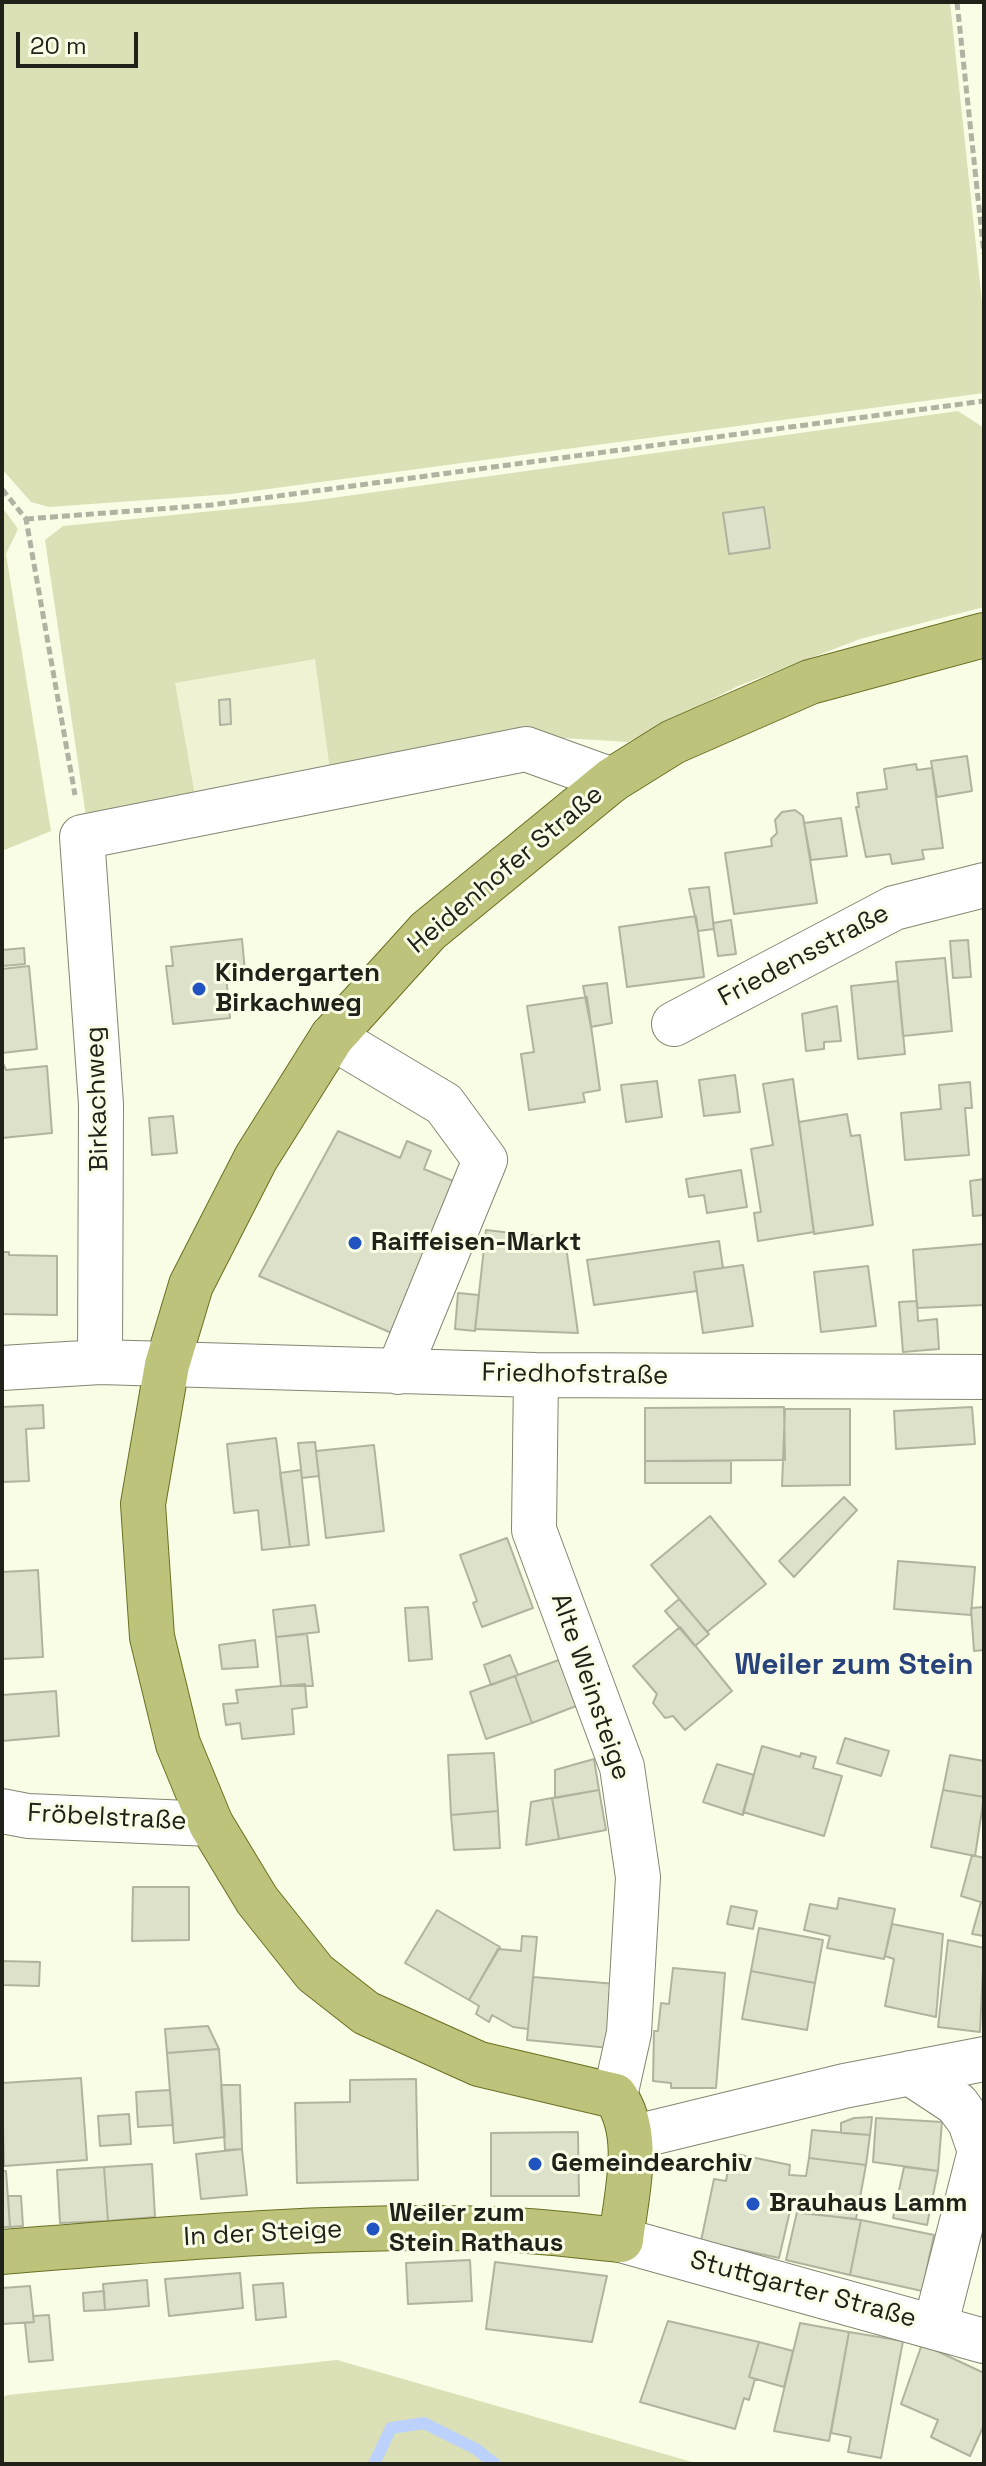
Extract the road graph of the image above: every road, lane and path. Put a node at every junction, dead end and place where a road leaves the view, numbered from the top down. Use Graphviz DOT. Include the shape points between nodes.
graph roads {
  1 [pos="957,2"];
  2 [pos="984,254"];
  3 [pos="984,401"];
  4 [pos="2,489"];
  5 [pos="26,519"];
  6 [pos="984,635"];
  7 [pos="612,780"];
  8 [pos="82,837"];
  9 [pos="984,885"];
  10 [pos="674,1024"];
  11 [pos="332,1037"];
  12 [pos="100,1362"];
  13 [pos="167,1365"];
  14 [pos="2,1368"];
  15 [pos="398,1372"];
  16 [pos="536,1375"];
  17 [pos="984,1377"];
  18 [pos="2,1811"];
  19 [pos="211,1824"];
  20 [pos="984,2059"];
  21 [pos="910,2073"];
  22 [pos="615,2096"];
  23 [pos="631,2138"];
  24 [pos="621,2240"];
  25 [pos="2,2252"];
  26 [pos="935,2327"];
  27 [pos="984,2341"];
  1 -- 2 [label="path"];
  3 -- 5 [label="path" via="211,505"];
  4 -- 5 [label="path"];
  5 -- 8 [label="path"];
  6 -- 7 [label="main road, Heidenhofer Straße" via="810,682 673,742"];
  7 -- 8 [label="street" via="526,749"];
  7 -- 11 [label="main road, Heidenhofer Straße" via="428,931"];
  8 -- 12 [label="street, Birkachweg" via="104,922"];
  9 -- 10 [label="street, Friedensstraße" via="894,908"];
  11 -- 13 [label="main road, Heidenhofer Straße" via="256,1158 191,1285"];
  11 -- 15 [label="street" via="444,1104 485,1160"];
  12 -- 13 [label="street, Friedhofstraße"];
  12 -- 14 [label="street, Friedhofstraße"];
  13 -- 15 [label="street, Friedhofstraße"];
  13 -- 19 [label="main road, Heidenhofer Straße" via="143,1504 152,1637 178,1744"];
  15 -- 16 [label="street, Friedhofstraße"];
  16 -- 17 [label="street, Friedhofstraße"];
  16 -- 22 [label="street, Alte Weinsteige" via="534,1530 622,1767 634,1837 638,1877 629,2033"];
  18 -- 19 [label="street, Fröbelstraße"];
  19 -- 22 [label="main road, Heidenhofer Straße" via="257,1900 315,1973 366,2013 479,2064"];
  20 -- 21 [label="street"];
  21 -- 23 [label="street"];
  21 -- 26 [label="street" via="957,2104 980,2151"];
  22 -- 23 [label="main road" via="627,2112"];
  23 -- 24 [label="main road"];
  24 -- 25 [label="main road, In der Steige" via="496,2229 373,2229 208,2235"];
  24 -- 26 [label="street, Stuttgarter Straße"];
  26 -- 27 [label="street, Stuttgarter Straße"];
}
